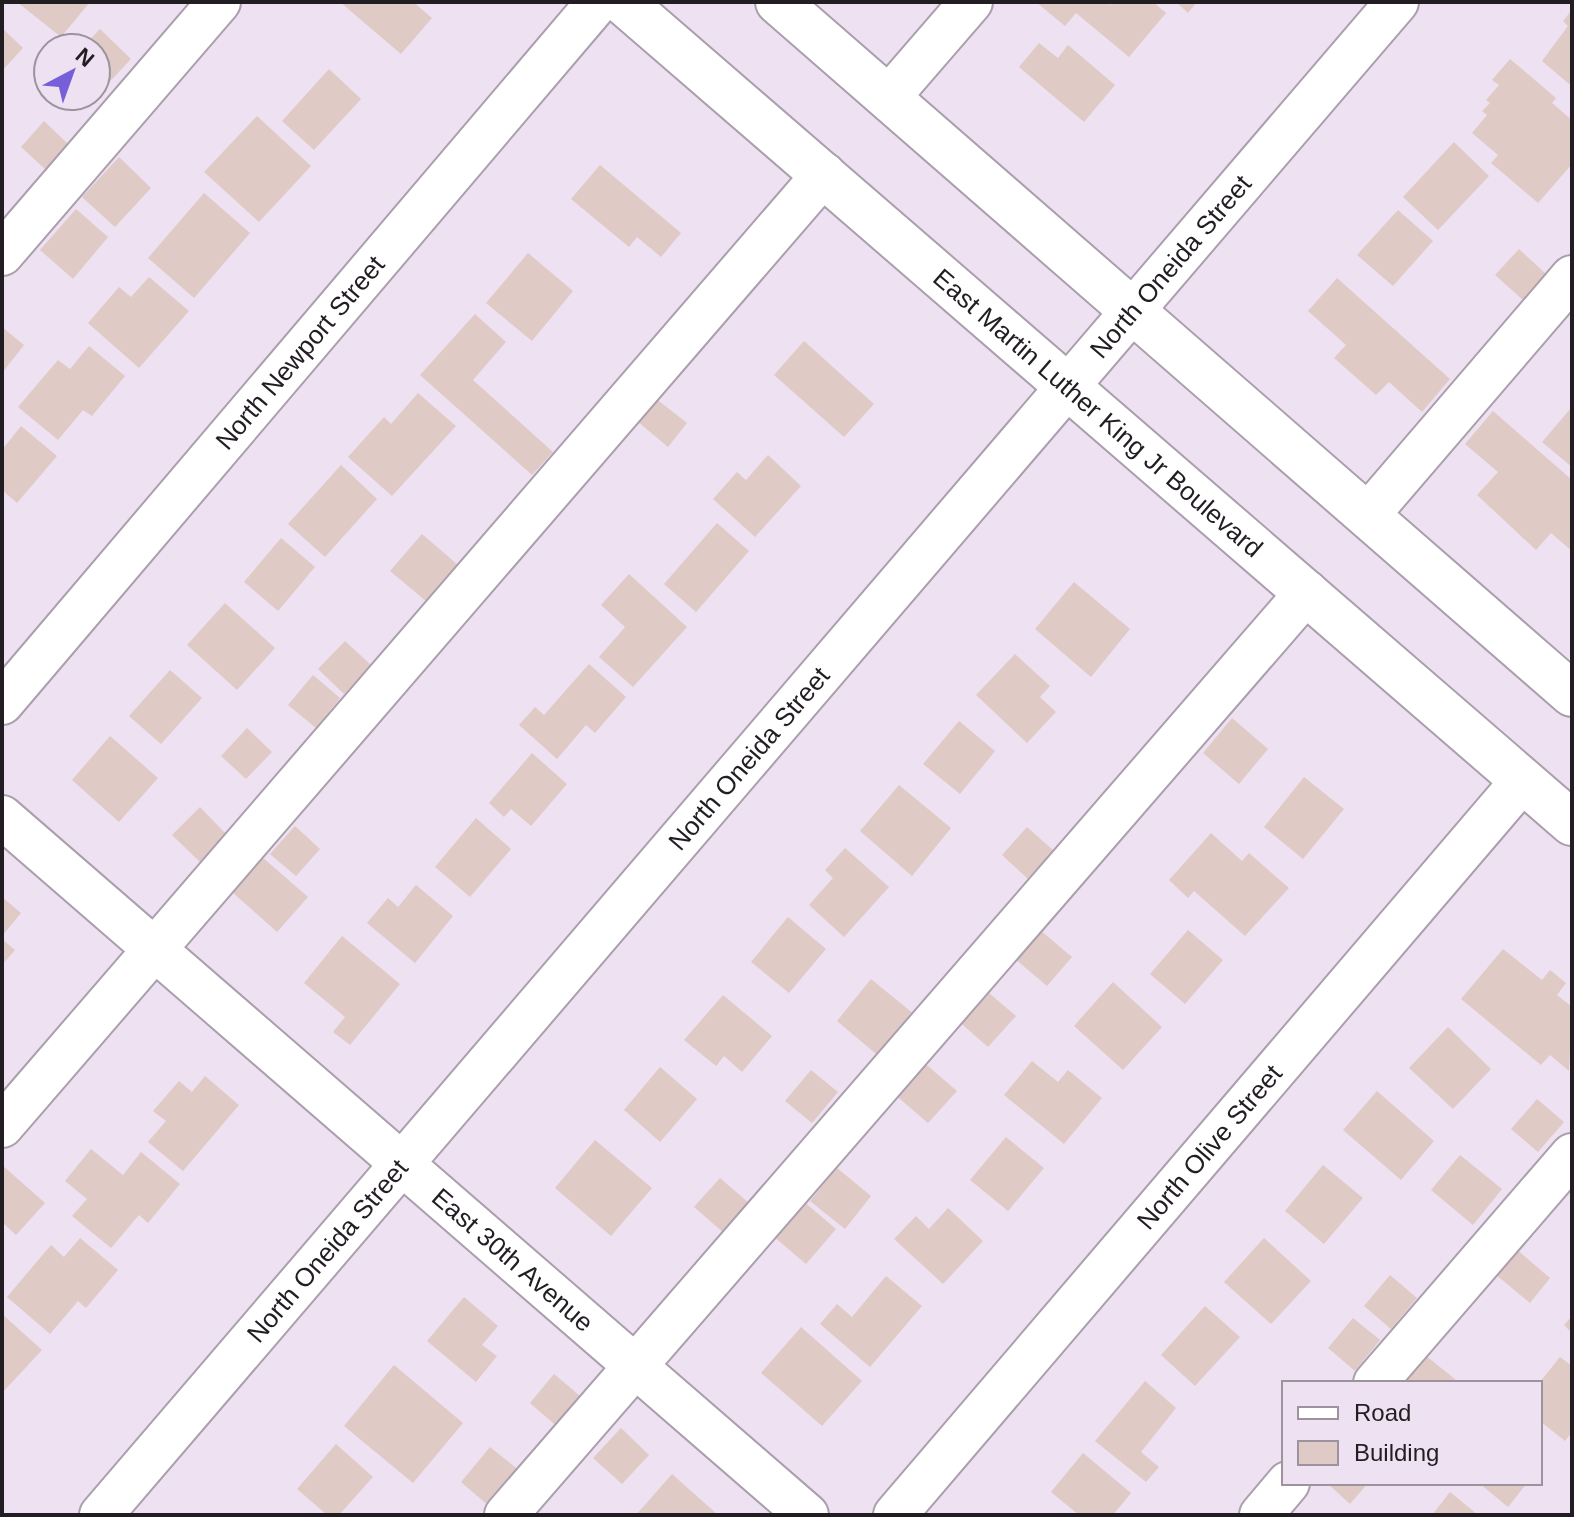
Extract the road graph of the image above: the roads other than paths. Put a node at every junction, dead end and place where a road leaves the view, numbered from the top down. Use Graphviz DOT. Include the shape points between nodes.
graph roads {
  1 [pos="219,2"];
  2 [pos="598,2"];
  3 [pos="623,2"];
  4 [pos="778,2"];
  5 [pos="971,2"];
  6 [pos="1397,2"];
  7 [pos="888,98"];
  8 [pos="824,174"];
  9 [pos="2,254"];
  10 [pos="1572,277"];
  11 [pos="1132,311"];
  12 [pos="1068,384"];
  13 [pos="1367,516"];
  14 [pos="1307,592"];
  15 [pos="1572,694"];
  16 [pos="2,703"];
  17 [pos="1523,780"];
  18 [pos="2,817"];
  19 [pos="1572,823"];
  20 [pos="154,950"];
  21 [pos="2,1126"];
  22 [pos="1572,1155"];
  23 [pos="401,1163"];
  24 [pos="636,1366"];
  25 [pos="1377,1381"];
  26 [pos="1286,1485"];
  27 [pos="101,1515"];
  28 [pos="506,1515"];
  29 [pos="807,1515"];
  30 [pos="895,1515"];
  31 [pos="1261,1515"];
  1 -- 9 [label="street"];
  2 -- 16 [label="street, North Newport Street"];
  3 -- 8 [label="main road, East Martin Luther King Jr Boulevard"];
  4 -- 7 [label="main road"];
  5 -- 7 [label="street"];
  6 -- 11 [label="street, North Oneida Street"];
  7 -- 11 [label="main road"];
  8 -- 12 [label="main road, East Martin Luther King Jr Boulevard"];
  8 -- 20 [label="street"];
  10 -- 13 [label="street"];
  11 -- 12 [label="street, North Oneida Street"];
  11 -- 13 [label="main road"];
  12 -- 14 [label="main road, East Martin Luther King Jr Boulevard"];
  12 -- 23 [label="street, North Oneida Street"];
  13 -- 15 [label="main road"];
  14 -- 17 [label="main road, East Martin Luther King Jr Boulevard"];
  14 -- 24 [label="street"];
  17 -- 19 [label="main road, East Martin Luther King Jr Boulevard"];
  17 -- 30 [label="street, North Olive Street"];
  18 -- 20 [label="street, East 30th Avenue"];
  20 -- 21 [label="street"];
  20 -- 23 [label="street, East 30th Avenue"];
  22 -- 25 [label="street"];
  23 -- 24 [label="street, East 30th Avenue"];
  23 -- 27 [label="street, North Oneida Street"];
  24 -- 28 [label="street"];
  24 -- 29 [label="street, East 30th Avenue"];
  26 -- 31 [label="street"];
}
